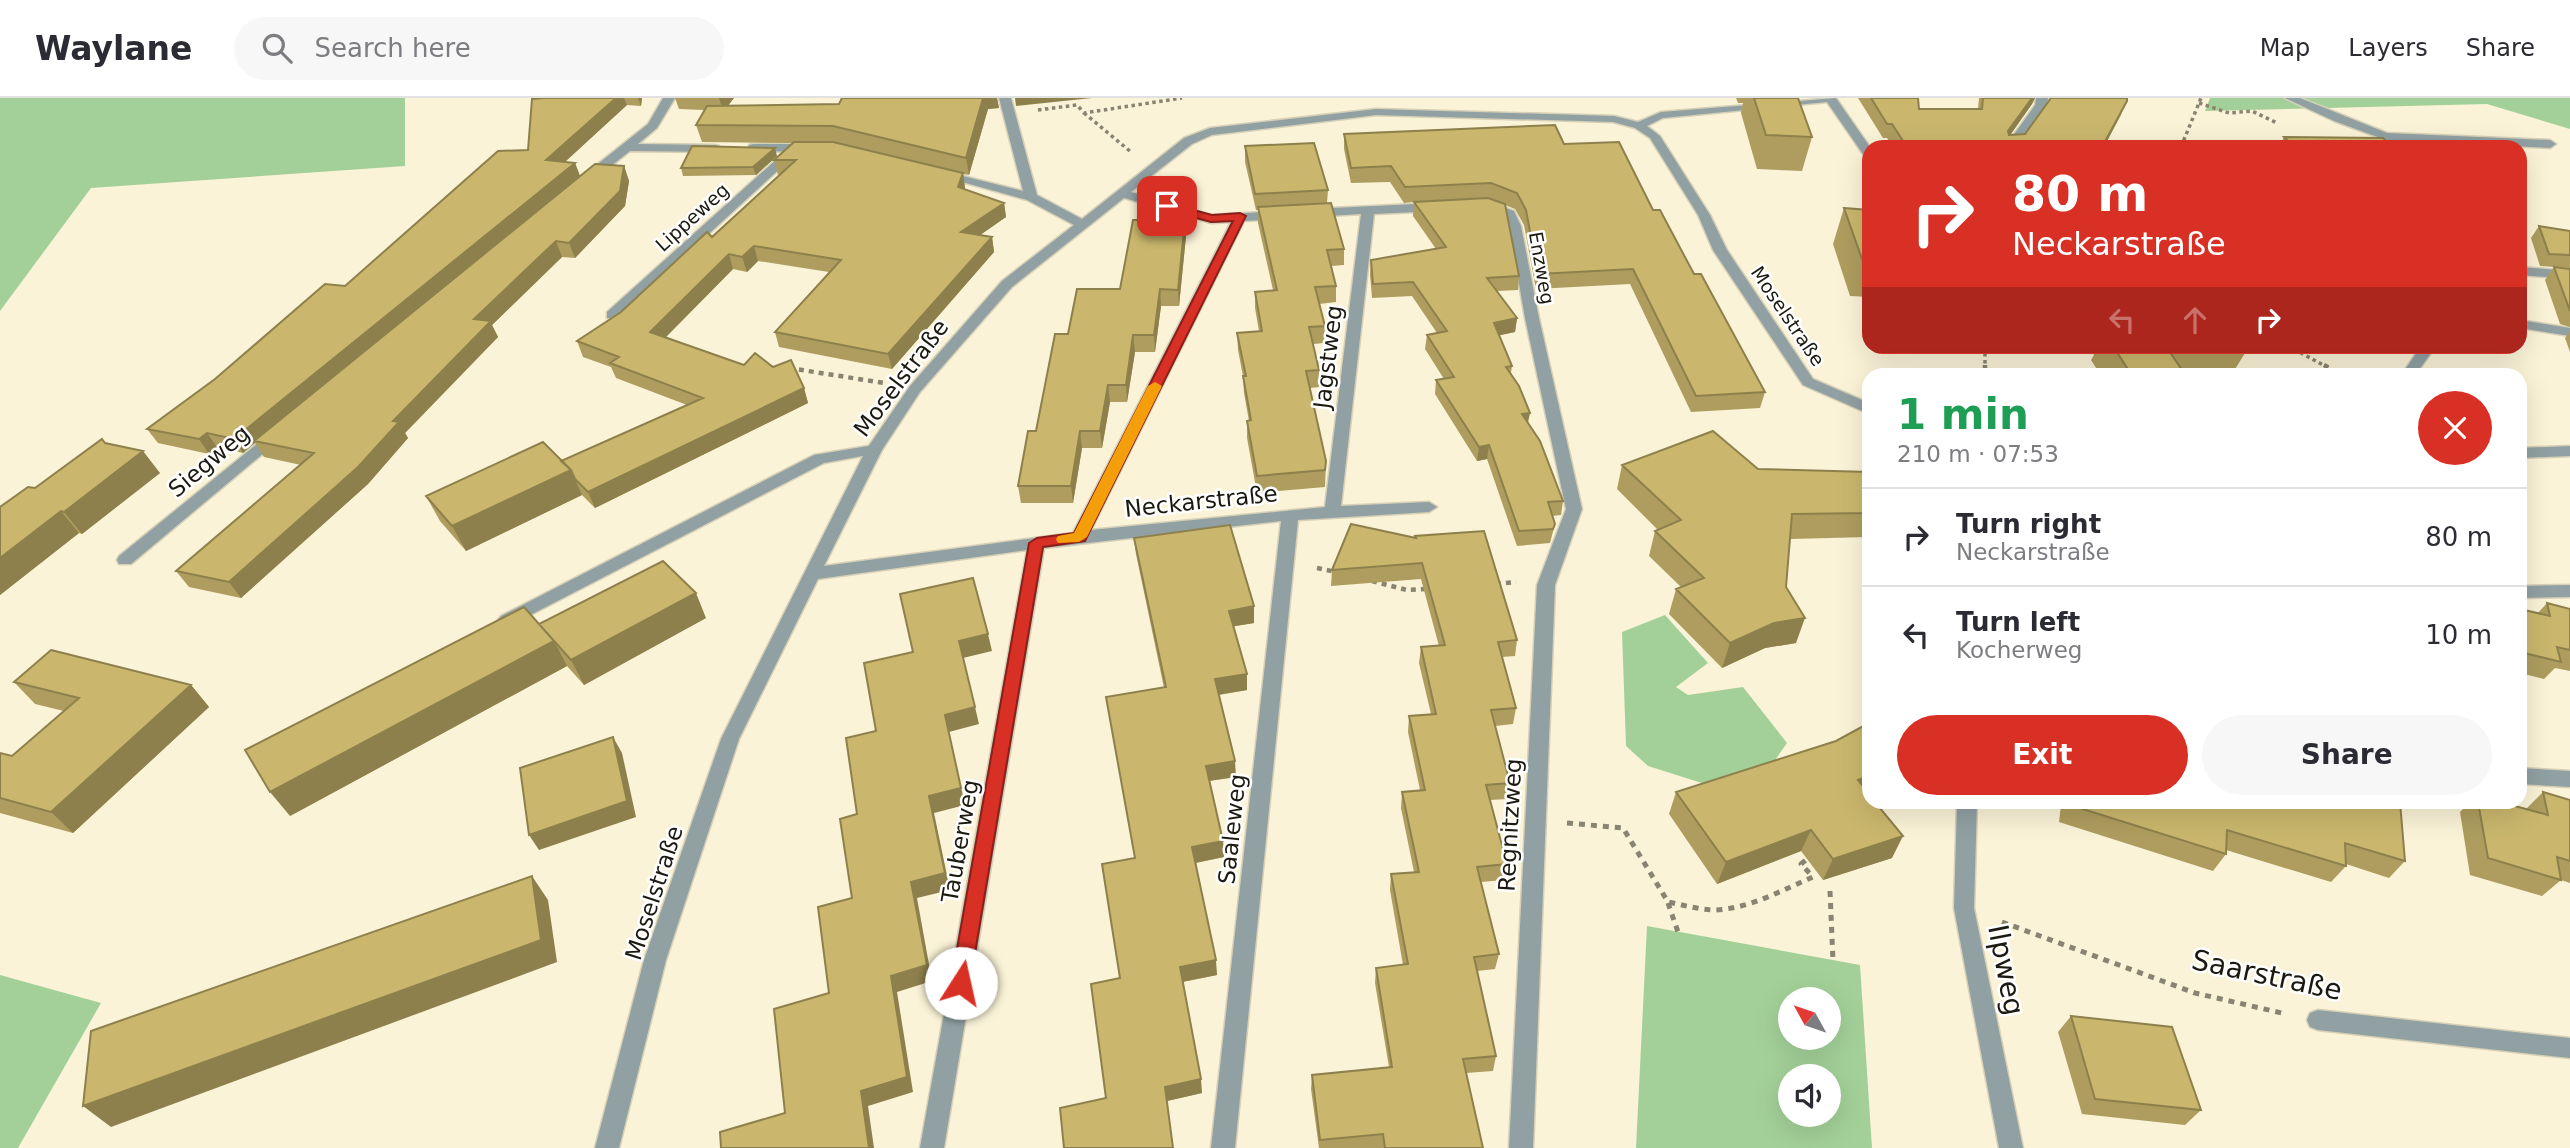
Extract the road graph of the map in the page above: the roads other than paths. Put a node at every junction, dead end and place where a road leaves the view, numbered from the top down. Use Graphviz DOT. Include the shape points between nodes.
graph roads {
  1 [pos="669,98"];
  2 [pos="1005,98"];
  3 [pos="1830,98"];
  4 [pos="2042,98"];
  5 [pos="2291,98"];
  6 [pos="1639,126"];
  7 [pos="2016,140"];
  8 [pos="2468,140"];
  9 [pos="2527,143"];
  10 [pos="1862,144"];
  11 [pos="2550,144"];
  12 [pos="628,147"];
  13 [pos="797,148"];
  14 [pos="824,149"];
  15 [pos="924,171"];
  16 [pos="579,186"];
  17 [pos="1123,194"];
  18 [pos="1031,197"];
  19 [pos="1475,206"];
  20 [pos="1448,207"];
  21 [pos="1368,211"];
  22 [pos="1240,216"];
  23 [pos="1082,224"];
  24 [pos="2527,272"];
  25 [pos="2570,275"];
  26 [pos="612,315"];
  27 [pos="2527,325"];
  28 [pos="2570,331"];
  29 [pos="1862,406"];
  30 [pos="287,426"];
  31 [pos="874,450"];
  32 [pos="2570,451"];
  33 [pos="2527,453"];
  34 [pos="1429,507"];
  35 [pos="1333,509"];
  36 [pos="1574,509"];
  37 [pos="1290,515"];
  38 [pos="1079,537"];
  39 [pos="1037,543"];
  40 [pos="125,560"];
  41 [pos="811,575"];
  42 [pos="2570,591"];
  43 [pos="2527,592"];
  44 [pos="494,627"];
  45 [pos="2527,776"];
  46 [pos="2570,779"];
  47 [pos="1967,809"];
  48 [pos="2318,1020"];
  49 [pos="2570,1048"];
  50 [pos="607,1148"];
  51 [pos="932,1148"];
  52 [pos="1223,1148"];
  53 [pos="1521,1148"];
  54 [pos="2011,1148"];
  1 -- 12 [label="street" via="653,126"];
  2 -- 18 [label="street"];
  3 -- 6 [label="street" via="1661,115"];
  3 -- 10 [label="street"];
  4 -- 7 [label="street" via="2042,105"];
  5 -- 8 [label="street" via="2386,136"];
  6 -- 17 [label="street, Moselstraße" via="1614,120 1376,112 1210,132 1188,141"];
  6 -- 29 [label="street, Moselstraße" via="1654,136 1704,215 1720,250 1808,382"];
  9 -- 11 [label="street"];
  12 -- 13 [label="street"];
  12 -- 16 [label="street"];
  13 -- 14 [label="street"];
  13 -- 26 [label="street, Lippeweg"];
  15 -- 18 [label="street"];
  17 -- 22 [label="street" via="1211,219"];
  17 -- 23 [label="street, Moselstraße"];
  18 -- 23 [label="street"];
  19 -- 36 [label="street, Enzweg" via="1489,205 1510,214 1515,226"];
  20 -- 21 [label="street"];
  21 -- 22 [label="street"];
  21 -- 35 [label="street, Jagstweg"];
  22 -- 38 [label="street"];
  23 -- 31 [label="street, Moselstraße" via="1007,284 915,389"];
  24 -- 25 [label="street"];
  27 -- 28 [label="street"];
  30 -- 40 [label="street, Siegweg"];
  31 -- 41 [label="street, Moselstraße"];
  31 -- 44 [label="street" via="820,459"];
  32 -- 33 [label="street"];
  34 -- 35 [label="street, Neckarstraße"];
  35 -- 37 [label="street, Neckarstraße"];
  36 -- 53 [label="street, Regnitzweg" via="1548,580"];
  37 -- 38 [label="street, Neckarstraße"];
  37 -- 52 [label="street, Saaleweg"];
  38 -- 39 [label="street, Neckarstraße"];
  39 -- 41 [label="street, Neckarstraße"];
  39 -- 51 [label="street, Tauberweg"];
  41 -- 50 [label="street, Moselstraße" via="730,739 655,960"];
  42 -- 43 [label="street"];
  45 -- 46 [label="street"];
  47 -- 54 [label="street, Ilpweg" via="1964,908"];
  48 -- 49 [label="street, Saarstraße"];
}
